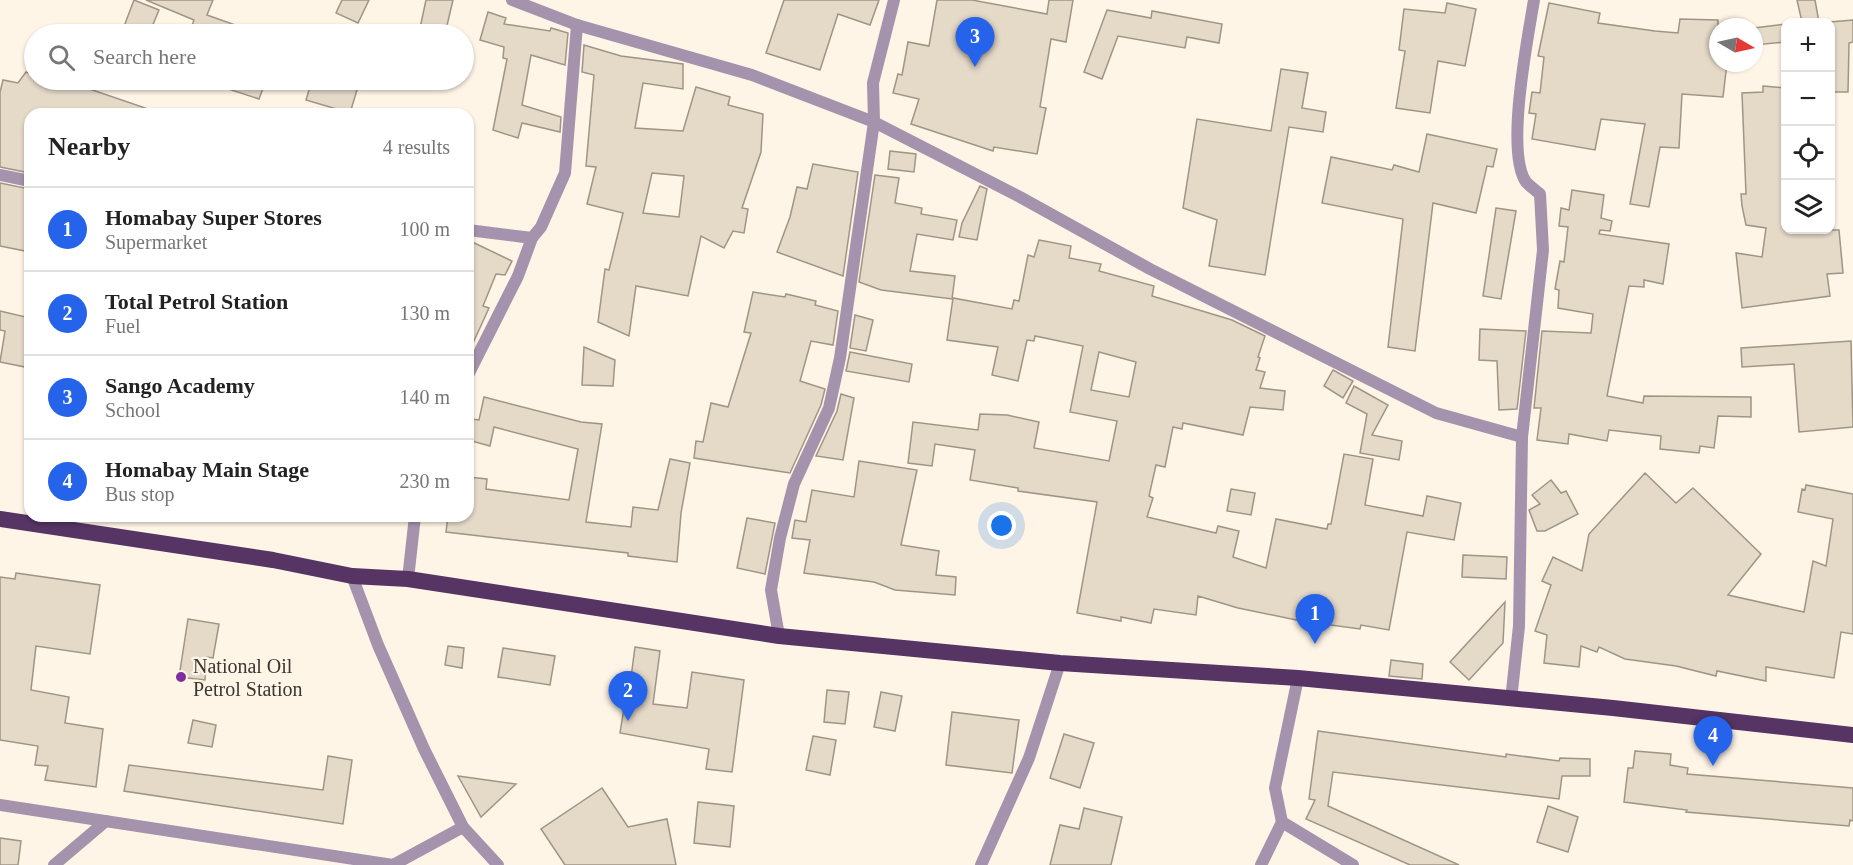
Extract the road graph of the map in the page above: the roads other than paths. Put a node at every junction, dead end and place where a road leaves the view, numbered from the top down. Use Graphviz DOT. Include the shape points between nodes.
graph roads {
  1 [pos="512,0"];
  2 [pos="894,0"];
  3 [pos="1534,0"];
  4 [pos="577,25"];
  5 [pos="874,122"];
  6 [pos="0,175"];
  7 [pos="24,180"];
  8 [pos="474,231"];
  9 [pos="532,238"];
  10 [pos="474,363"];
  11 [pos="1522,437"];
  12 [pos="0,519"];
  13 [pos="414,522"];
  14 [pos="352,576"];
  15 [pos="408,579"];
  16 [pos="779,636"];
  17 [pos="1060,663"];
  18 [pos="1299,678"];
  19 [pos="1511,700"];
  20 [pos="1853,735"];
  21 [pos="0,805"];
  22 [pos="106,820"];
  23 [pos="1282,822"];
  24 [pos="463,827"];
  25 [pos="54,865"];
  26 [pos="393,865"];
  27 [pos="498,865"];
  28 [pos="981,865"];
  29 [pos="1261,865"];
  30 [pos="1353,865"];
  1 -- 4 [label="street"];
  2 -- 5 [label="street" via="873,83"];
  3 -- 11 [label="street" via="1517,120 1518,149 1525,180 1540,194 1543,250"];
  4 -- 5 [label="street" via="752,75"];
  4 -- 9 [label="street" via="565,173 541,227"];
  5 -- 11 [label="street" via="1150,268 1436,412"];
  5 -- 16 [label="street" via="833,391 794,484 780,538 771,590"];
  6 -- 7 [label="street"];
  8 -- 9 [label="street"];
  9 -- 10 [label="street" via="518,276"];
  11 -- 19 [label="street" via="1520,626"];
  12 -- 14 [label="highway" via="273,560"];
  13 -- 15 [label="street"];
  14 -- 15 [label="highway"];
  14 -- 24 [label="street" via="378,645"];
  15 -- 16 [label="highway"];
  16 -- 17 [label="highway"];
  17 -- 18 [label="highway"];
  17 -- 28 [label="street" via="1029,758"];
  18 -- 19 [label="highway"];
  18 -- 23 [label="street" via="1275,788"];
  19 -- 20 [label="highway"];
  21 -- 22 [label="street"];
  22 -- 25 [label="street"];
  22 -- 26 [label="street"];
  23 -- 29 [label="street"];
  23 -- 30 [label="street"];
  24 -- 26 [label="street"];
  24 -- 27 [label="street"];
}
